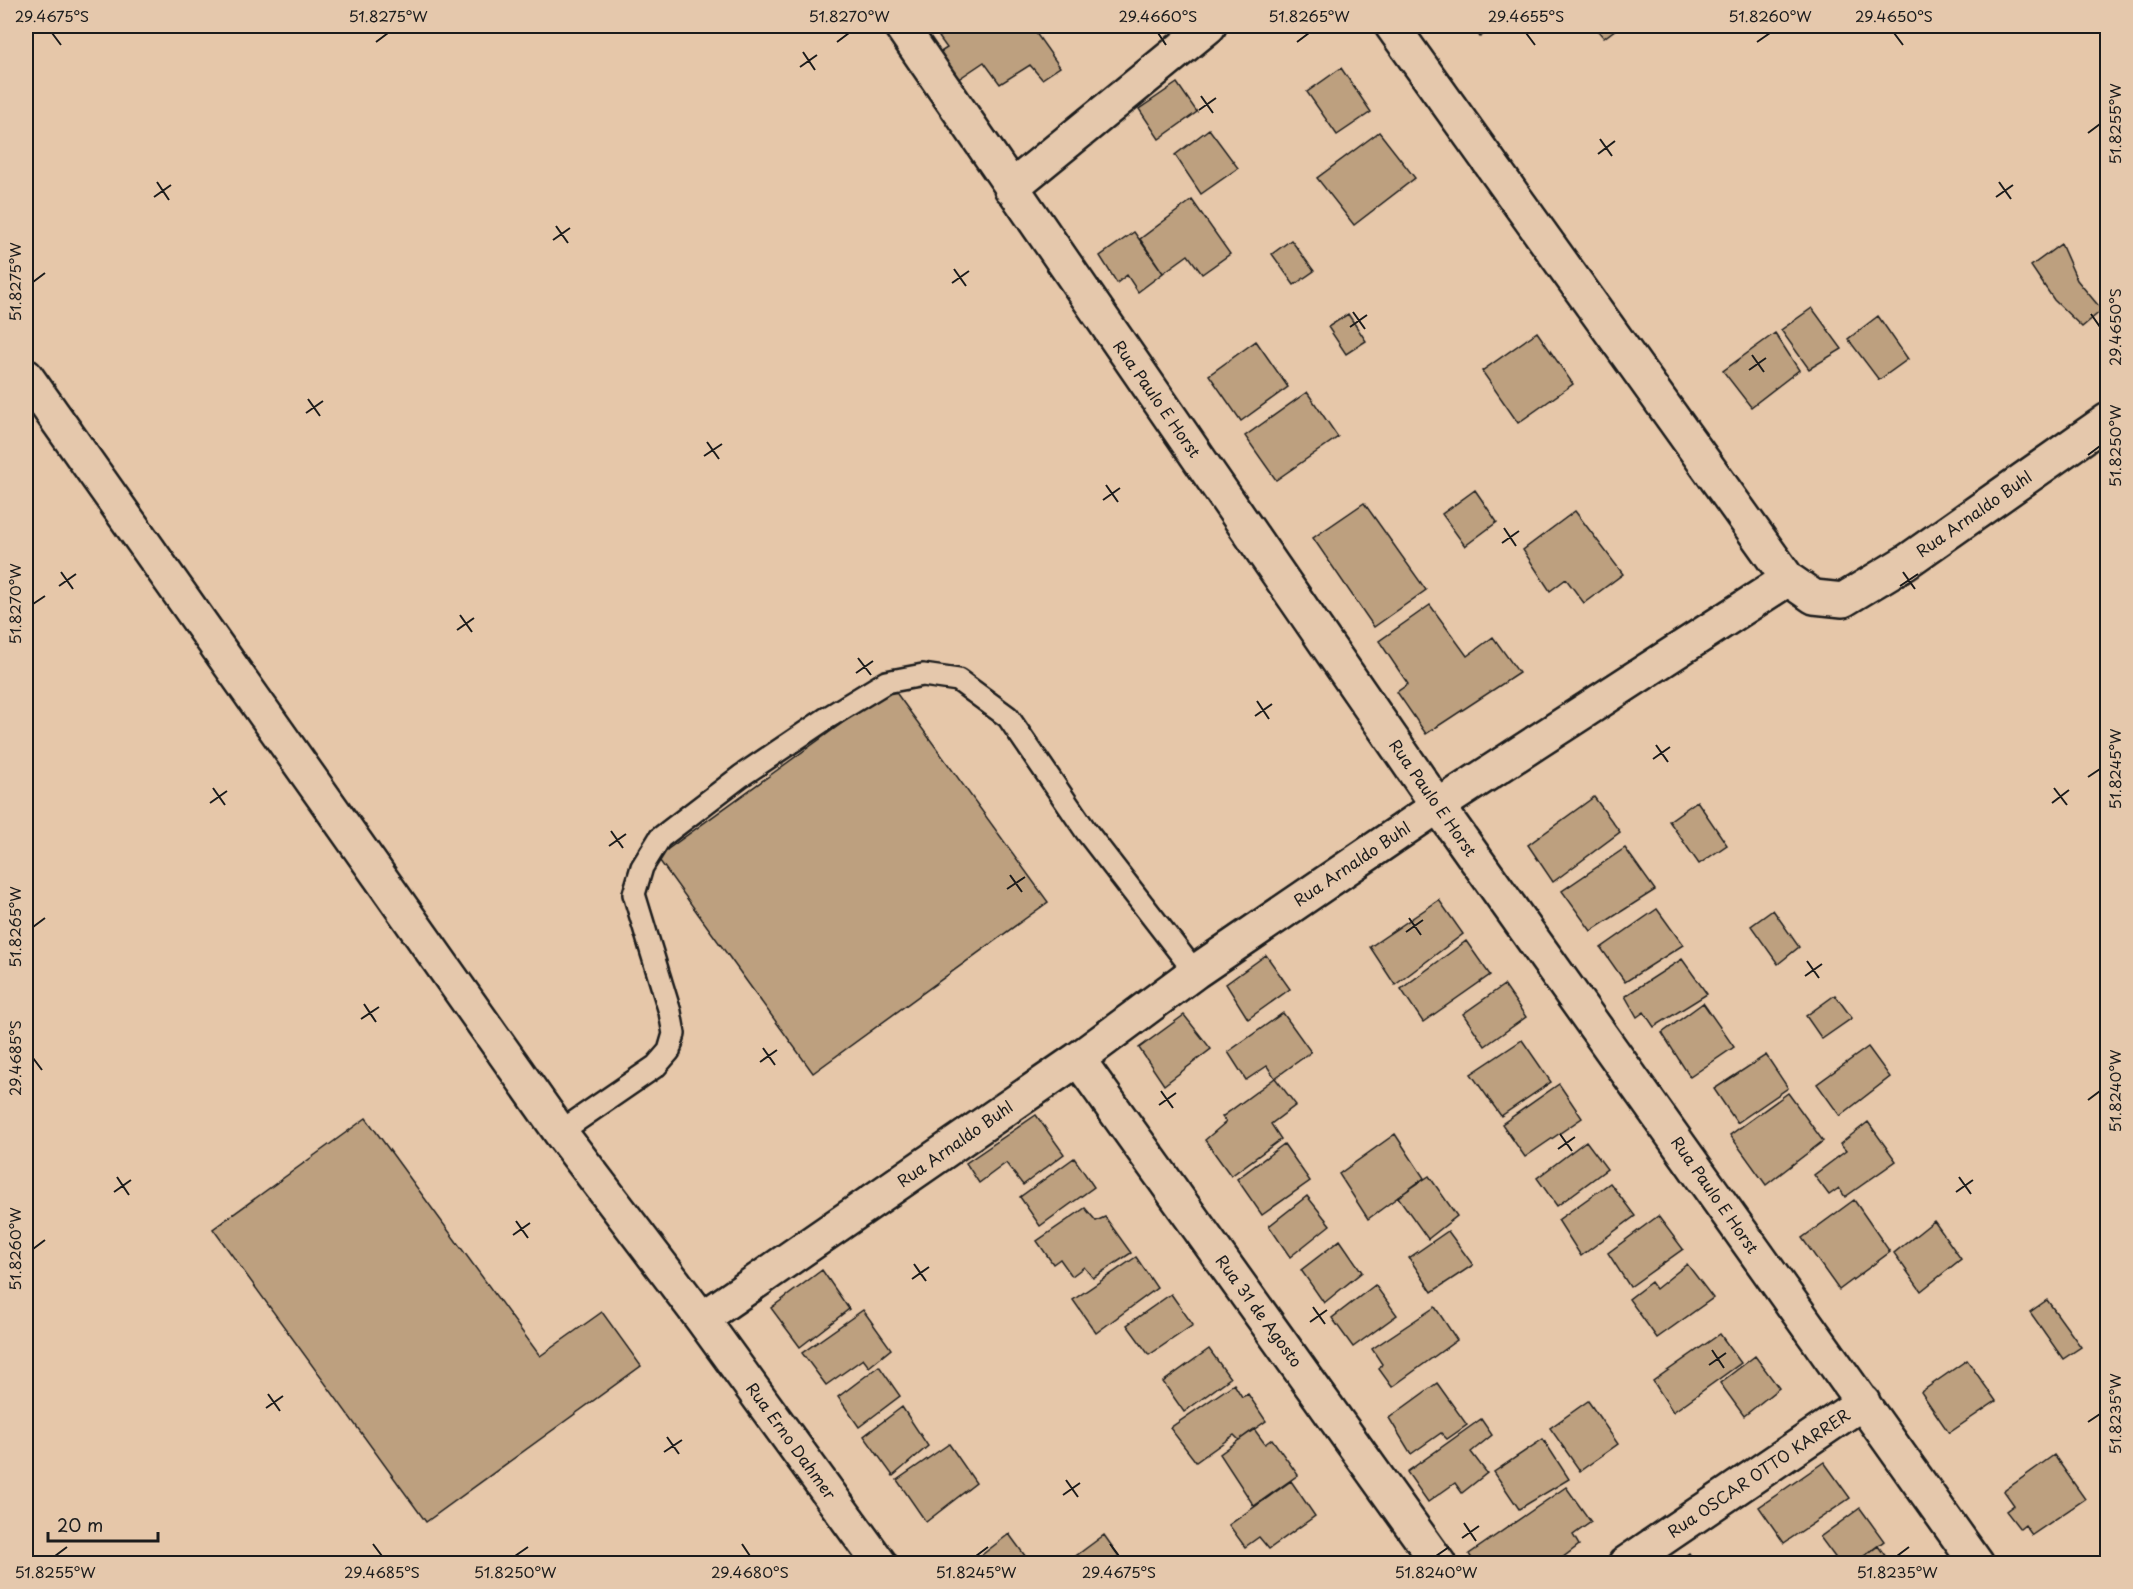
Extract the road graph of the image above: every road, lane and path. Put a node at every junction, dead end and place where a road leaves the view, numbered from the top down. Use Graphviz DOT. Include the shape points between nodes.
graph roads {
  1 [pos="901,26"];
  2 [pos="1209,26"];
  3 [pos="1392,26"];
  4 [pos="1011,188"];
  5 [pos="26,376"];
  6 [pos="2108,420"];
  7 [pos="1788,579"];
  8 [pos="1438,806"];
  9 [pos="1195,972"];
  10 [pos="1078,1059"];
  11 [pos="560,1132"];
  12 [pos="702,1319"];
  13 [pos="1863,1402"];
  14 [pos="880,1563"];
  15 [pos="1439,1563"];
  16 [pos="1625,1563"];
  17 [pos="1977,1563"];
  1 -- 4 [label="street, Rua Paulo E Horst"];
  2 -- 4 [label="street"];
  3 -- 7 [label="street"];
  4 -- 8 [label="street, Rua Paulo E Horst"];
  5 -- 11 [label="street, Rua Erno Dahmer"];
  6 -- 7 [label="street, Rua Arnaldo Buhl" via="1906,562 1843,600 1814,597"];
  7 -- 8 [label="street, Rua Arnaldo Buhl"];
  8 -- 9 [label="street, Rua Arnaldo Buhl"];
  8 -- 13 [label="street, Rua Paulo E Horst"];
  9 -- 10 [label="street, Rua Arnaldo Buhl"];
  9 -- 11 [label="lane" via="1086,831 1008,717 958,680 923,675 886,681 741,776 660,838 642,867 634,894 670,1012 674,1034 669,1051 656,1066"];
  10 -- 12 [label="street, Rua Arnaldo Buhl"];
  10 -- 15 [label="street, Rua 31 de Agosto"];
  11 -- 12 [label="street, Rua Erno Dahmer"];
  12 -- 14 [label="street, Rua Erno Dahmer"];
  13 -- 16 [label="street, Rua OSCAR OTTO KARRER"];
  13 -- 17 [label="street, Rua Paulo E Horst"];
}
